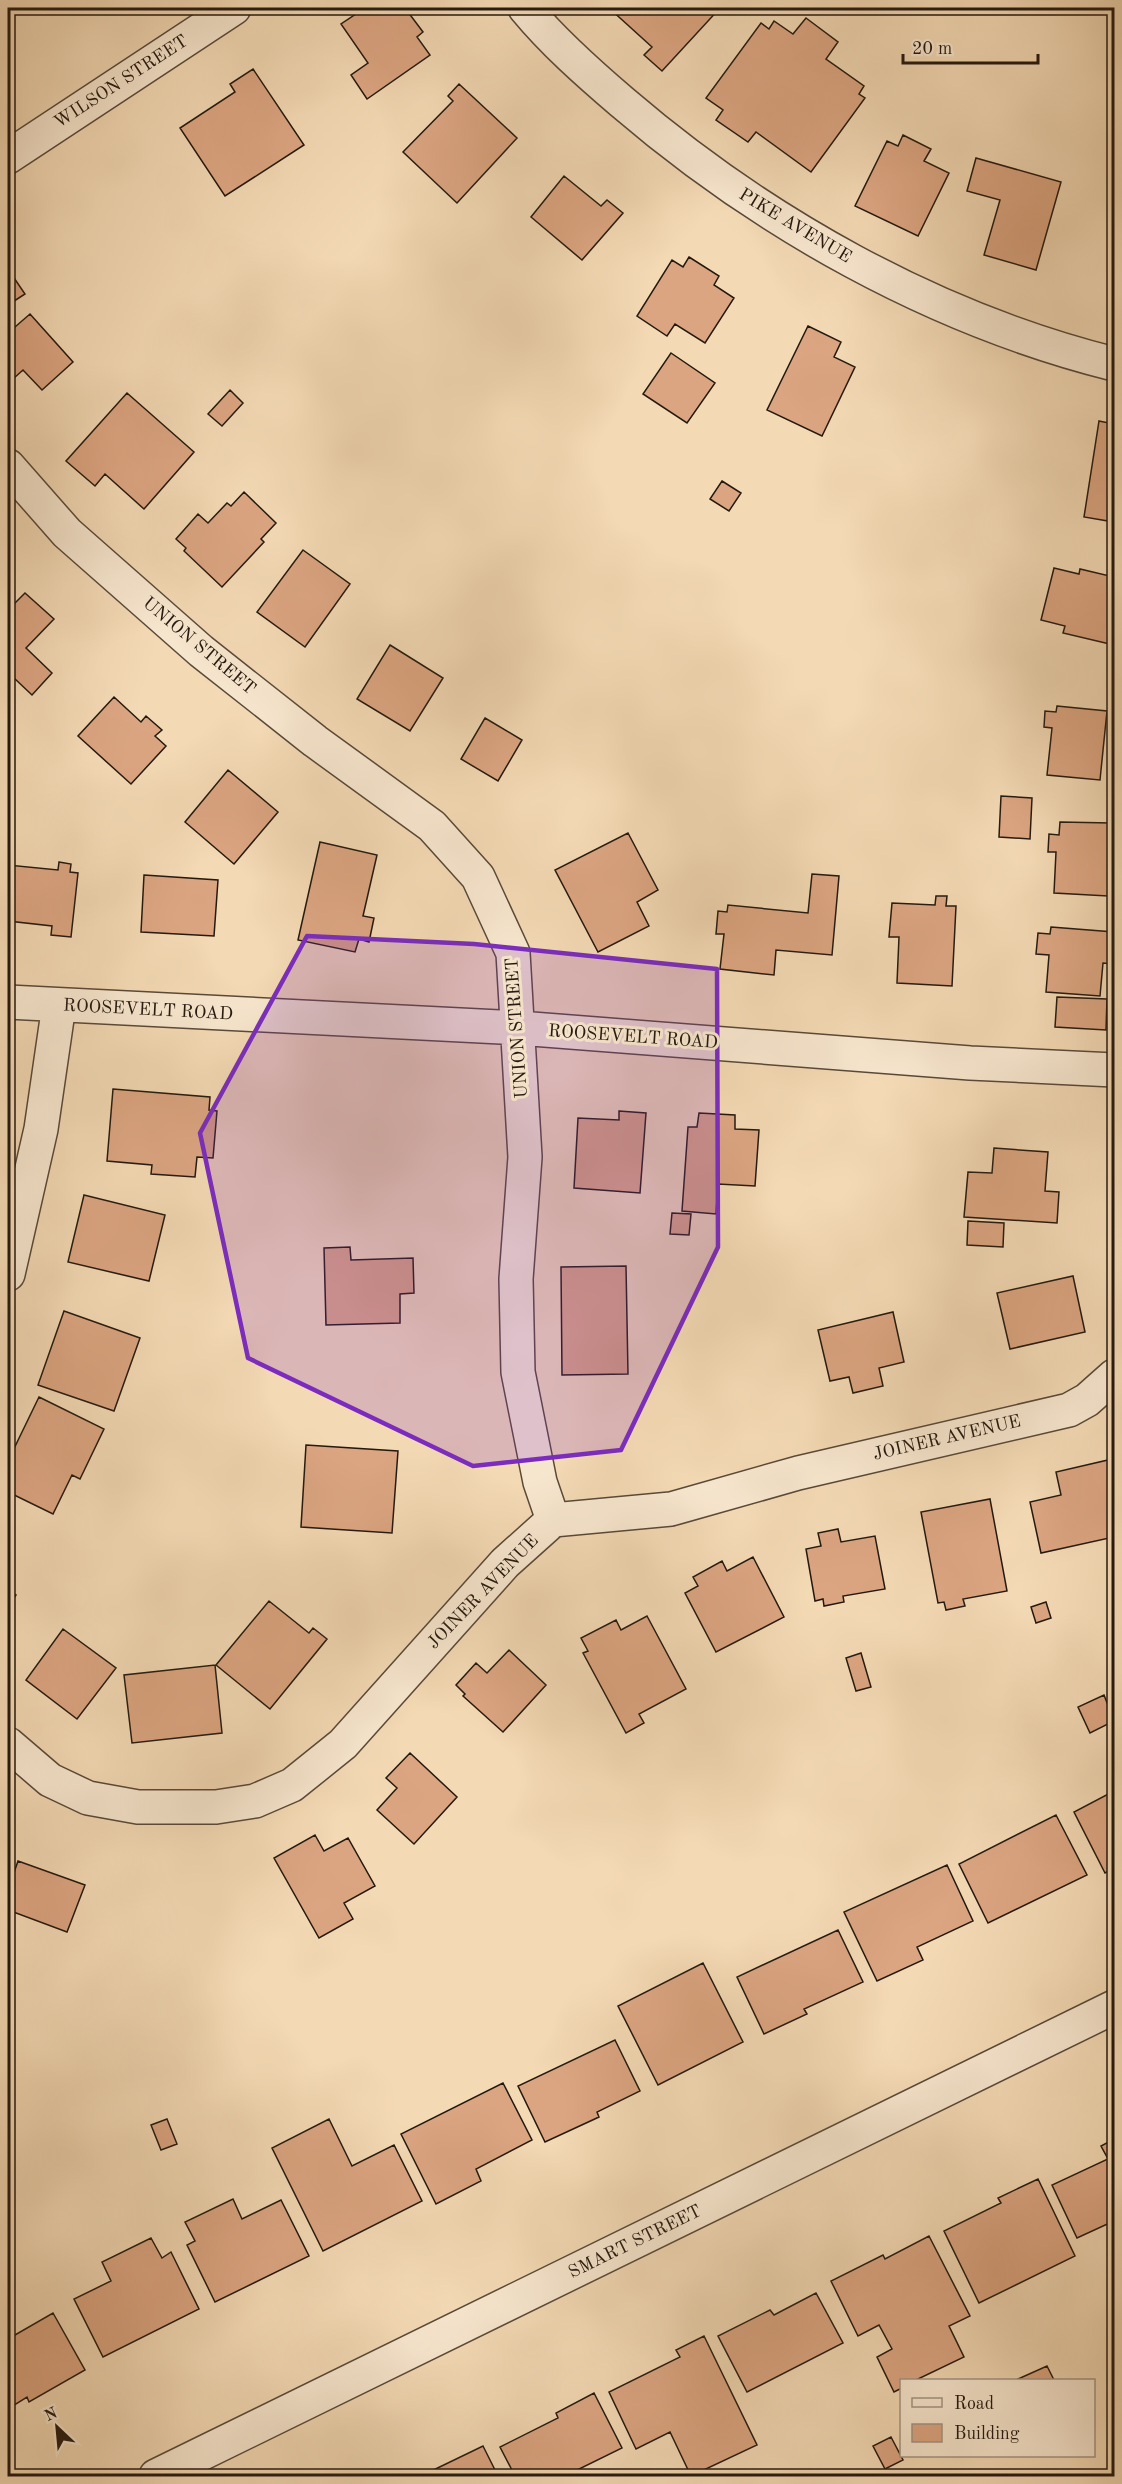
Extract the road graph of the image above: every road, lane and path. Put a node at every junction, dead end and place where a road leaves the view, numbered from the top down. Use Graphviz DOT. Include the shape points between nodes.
graph roads {
  1 [pos="234,8"];
  2 [pos="525,8"];
  3 [pos="8,157"];
  4 [pos="1114,364"];
  5 [pos="8,466"];
  6 [pos="8,1002"];
  7 [pos="59,1005"];
  8 [pos="519,1028"];
  9 [pos="1114,1070"];
  10 [pos="8,1274"];
  11 [pos="1114,1376"];
  12 [pos="553,1520"];
  13 [pos="8,1744"];
  14 [pos="1114,2007"];
  15 [pos="156,2476"];
  1 -- 3 [label="street, WILSON STREET"];
  2 -- 4 [label="street, PIKE AVENUE" via="583,69 673,146 771,214 874,272 976,318 1068,353"];
  5 -- 8 [label="street, UNION STREET" via="67,533 201,651 432,826 478,877 513,953"];
  6 -- 7 [label="street, ROOSEVELT ROAD"];
  7 -- 8 [label="street, ROOSEVELT ROAD"];
  7 -- 10 [label="street" via="41,1129"];
  8 -- 9 [label="street, ROOSEVELT ROAD" via="970,1063"];
  8 -- 12 [label="street, UNION STREET" via="525,1157 516,1279 518,1372 540,1482"];
  11 -- 12 [label="street, JOINER AVENUE" via="1069,1410 798,1473 671,1509"];
  12 -- 13 [label="street, JOINER AVENUE" via="505,1563 343,1743 292,1785 255,1801 216,1807 138,1807 88,1798 50,1780"];
  14 -- 15 [label="street, SMART STREET"];
}
